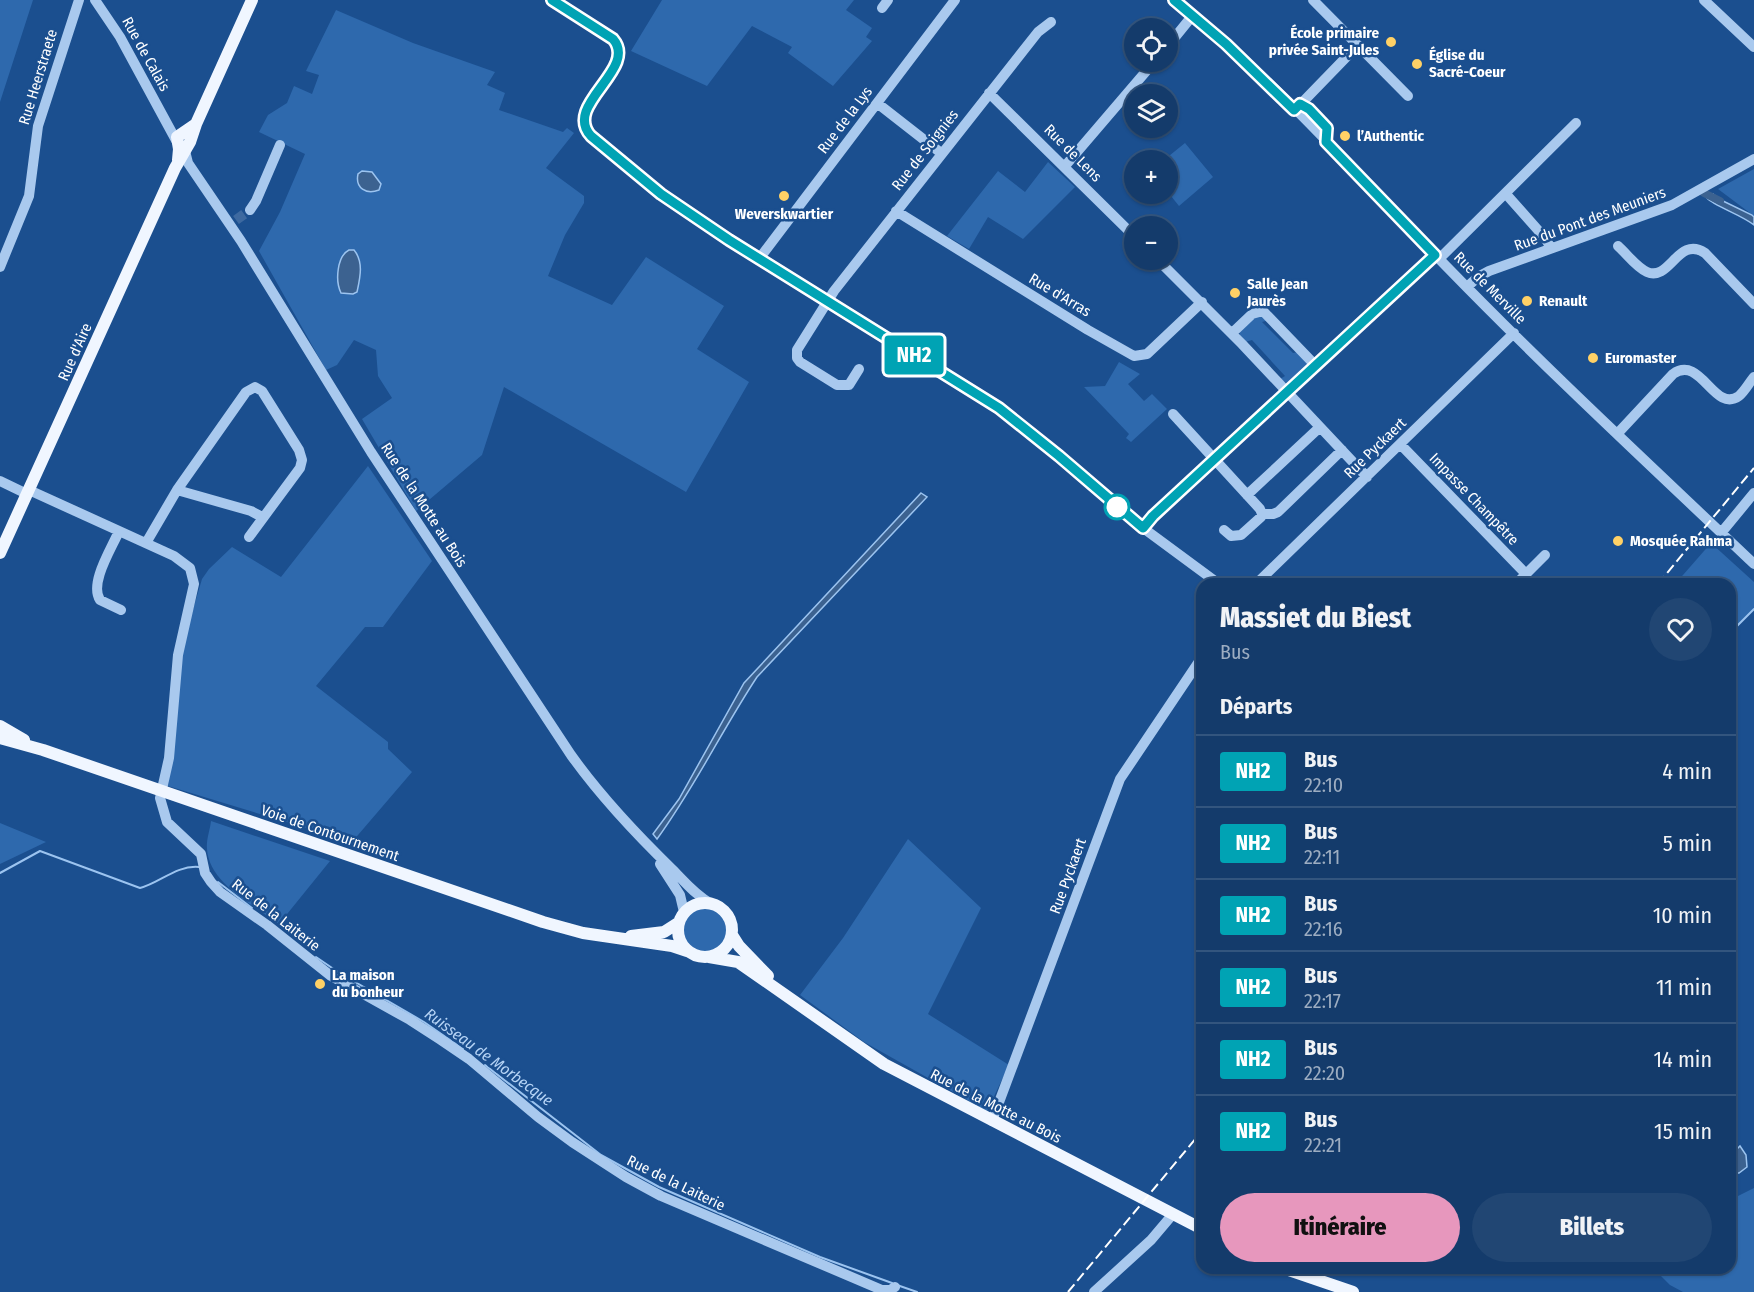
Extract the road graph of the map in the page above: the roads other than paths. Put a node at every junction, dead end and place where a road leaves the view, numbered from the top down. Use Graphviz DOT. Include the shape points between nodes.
graph roads {
  1 [pos="79,0"];
  2 [pos="95,0"];
  3 [pos="252,0"];
  4 [pos="552,0"];
  5 [pos="955,0"];
  6 [pos="1174,0"];
  7 [pos="1314,0"];
  8 [pos="1704,0"];
  9 [pos="1193,15"];
  10 [pos="1051,22"];
  11 [pos="1178,33"];
  12 [pos="1358,45"];
  13 [pos="1754,47"];
  14 [pos="1145,72"];
  15 [pos="989,93"];
  16 [pos="1408,96"];
  17 [pos="877,103"];
  18 [pos="1294,110"];
  19 [pos="1576,123"];
  20 [pos="280,145"];
  21 [pos="183,148"];
  22 [pos="941,153"];
  23 [pos="1754,159"];
  24 [pos="1065,166"];
  25 [pos="1506,194"];
  26 [pos="250,210"];
  27 [pos="896,211"];
  28 [pos="1124,226"];
  29 [pos="4,246"];
  30 [pos="1618,246"];
  31 [pos="1551,248"];
  32 [pos="1437,257"];
  33 [pos="759,259"];
  34 [pos="0,267"];
  35 [pos="1168,270"];
  36 [pos="1467,287"];
  37 [pos="827,301"];
  38 [pos="1202,302"];
  39 [pos="1754,304"];
  40 [pos="1232,333"];
  41 [pos="1514,333"];
  42 [pos="1316,366"];
  43 [pos="859,369"];
  44 [pos="1754,377"];
  45 [pos="1288,392"];
  46 [pos="1173,414"];
  47 [pos="1320,427"];
  48 [pos="1618,432"];
  49 [pos="1401,445"];
  50 [pos="1342,450"];
  51 [pos="1215,459"];
  52 [pos="1367,477"];
  53 [pos="0,481"];
  54 [pos="177,490"];
  55 [pos="28,492"];
  56 [pos="1754,493"];
  57 [pos="1247,495"];
  58 [pos="1262,514"];
  59 [pos="262,517"];
  60 [pos="1143,528"];
  61 [pos="1224,530"];
  62 [pos="120,531"];
  63 [pos="1721,533"];
  64 [pos="249,537"];
  65 [pos="146,543"];
  66 [pos="0,554"];
  67 [pos="1545,555"];
  68 [pos="1754,564"];
  69 [pos="1526,574"];
  70 [pos="1212,578"];
  71 [pos="1262,578"];
  72 [pos="1522,578"];
  73 [pos="121,610"];
  74 [pos="1196,666"];
  75 [pos="0,726"];
  76 [pos="0,738"];
  77 [pos="43,750"];
  78 [pos="160,791"];
  79 [pos="652,851"];
  80 [pos="710,903"];
  81 [pos="681,918"];
  82 [pos="732,935"];
  83 [pos="609,937"];
  84 [pos="687,951"];
  85 [pos="709,957"];
  86 [pos="785,994"];
  87 [pos="992,1121"];
  88 [pos="1173,1214"];
  89 [pos="1196,1226"];
  90 [pos="1300,1274"];
  91 [pos="895,1287"];
  92 [pos="1095,1292"];
  93 [pos="1353,1292"];
  1 -- 29 [label="street, Rue Heerstraete" via="36,132 29,196"];
  2 -- 21 [label="street, Rue de Calais"];
  3 -- 21 [label="main road, Rue d'Aire"];
  4 -- 33 [label="street" via="613,39 618,47 617,61 584,115 586,131 667,198"];
  5 -- 17 [label="street, Rue de la Lys"];
  6 -- 9 [label="street, Rue de Merville"];
  7 -- 12 [label="street"];
  8 -- 13 [label="street"];
  9 -- 11 [label="street"];
  9 -- 18 [label="street, Rue de Merville"];
  10 -- 15 [label="street, Rue de Soignies" via="1038,32"];
  12 -- 16 [label="street"];
  12 -- 18 [label="street"];
  14 -- 24 [label="street"];
  15 -- 22 [label="street, Rue de Soignies"];
  15 -- 24 [label="street, Rue de Lens"];
  17 -- 22 [label="street"];
  17 -- 33 [label="street, Rue de la Lys"];
  18 -- 32 [label="street, Rue de Merville"];
  19 -- 25 [label="street"];
  20 -- 26 [label="street"];
  21 -- 55 [label="main road, Rue d'Aire"];
  21 -- 79 [label="street, Rue de la Motte au Bois" via="233,222 371,452 553,728 594,785"];
  22 -- 27 [label="street, Rue de Soignies"];
  23 -- 31 [label="street, Rue du Pont des Meuniers" via="1667,208"];
  24 -- 28 [label="street, Rue de Lens"];
  25 -- 31 [label="street"];
  25 -- 32 [label="street"];
  27 -- 37 [label="street, Rue de Soignies"];
  27 -- 38 [label="street, Rue d'Arras" via="1134,356 1147,354"];
  29 -- 34 [label="street, Rue Heerstraete"];
  30 -- 39 [label="street" via="1651,273 1660,272 1685,250 1702,251"];
  31 -- 36 [label="street, Rue du Pont des Meuniers" via="1485,273"];
  32 -- 36 [label="street, Rue de Merville"];
  32 -- 42 [label="street"];
  33 -- 37 [label="street"];
  35 -- 38 [label="street"];
  36 -- 41 [label="street, Rue de Merville"];
  37 -- 43 [label="street, Rue de Soignies" via="798,347 797,358 840,386 849,385"];
  37 -- 60 [label="street" via="1006,413"];
  38 -- 40 [label="street"];
  40 -- 42 [label="street" via="1252,314 1263,311"];
  40 -- 45 [label="street"];
  41 -- 48 [label="street, Rue de Merville"];
  41 -- 49 [label="street, Rue Pyckaert"];
  42 -- 45 [label="street"];
  44 -- 48 [label="street" via="1739,395 1726,398 1691,371 1680,370"];
  45 -- 47 [label="street"];
  45 -- 51 [label="street"];
  46 -- 51 [label="street"];
  47 -- 50 [label="street"];
  47 -- 57 [label="street"];
  48 -- 63 [label="street, Rue de Merville"];
  49 -- 52 [label="street, Rue Pyckaert"];
  49 -- 69 [label="street, Impasse Champêtre"];
  50 -- 52 [label="street"];
  50 -- 58 [label="street" via="1278,512"];
  51 -- 57 [label="street"];
  51 -- 60 [label="street"];
  52 -- 71 [label="street, Rue Pyckaert"];
  53 -- 55 [label="street, Rue de la Laiterie"];
  54 -- 59 [label="street"];
  54 -- 59 [label="street" via="244,394 249,388 258,388 302,460"];
  54 -- 65 [label="street"];
  55 -- 62 [label="street, Rue de la Laiterie"];
  55 -- 66 [label="main road, Rue d'Aire"];
  56 -- 63 [label="street"];
  57 -- 58 [label="street"];
  58 -- 61 [label="street" via="1241,535 1234,537"];
  59 -- 64 [label="street"];
  60 -- 70 [label="street"];
  62 -- 65 [label="street, Rue de la Laiterie"];
  62 -- 73 [label="street" via="96,588 100,600"];
  63 -- 68 [label="street, Rue de Merville"];
  65 -- 78 [label="street, Rue de la Laiterie" via="184,562 194,580 178,655 168,758"];
  67 -- 69 [label="street"];
  69 -- 72 [label="street"];
  74 -- 87 [label="street, Rue Pyckaert" via="1120,779"];
  75 -- 77 [label="main road, Voie de Contournement"];
  76 -- 77 [label="main road, Voie de Contournement"];
  77 -- 78 [label="main road, Voie de Contournement"];
  78 -- 83 [label="main road, Voie de Contournement" via="543,922"];
  78 -- 91 [label="street, Rue de la Laiterie" via="167,822 196,848 210,882 220,892 331,976 455,1049 551,1127 654,1192 882,1290"];
  79 -- 80 [label="street, Rue de la Motte au Bois" via="692,891"];
  79 -- 81 [label="street, Rue de la Motte au Bois" via="680,895"];
  80 -- 81 [label="main road" via="694,905"];
  80 -- 82 [label="main road" via="726,913"];
  81 -- 83 [label="main road" via="664,932"];
  81 -- 84 [label="main road" via="678,937"];
  82 -- 85 [label="main road" via="724,949"];
  82 -- 86 [label="main road, Rue de la Motte au Bois"];
  83 -- 84 [label="main road"];
  84 -- 85 [label="main road"];
  85 -- 86 [label="main road, Rue de la Motte au Bois" via="738,962"];
  86 -- 87 [label="main road, Rue de la Motte au Bois" via="878,1060"];
  87 -- 88 [label="main road, Rue de la Motte au Bois"];
  88 -- 89 [label="main road, Rue de la Motte au Bois"];
  88 -- 92 [label="street"];
  90 -- 93 [label="main road"];
}
